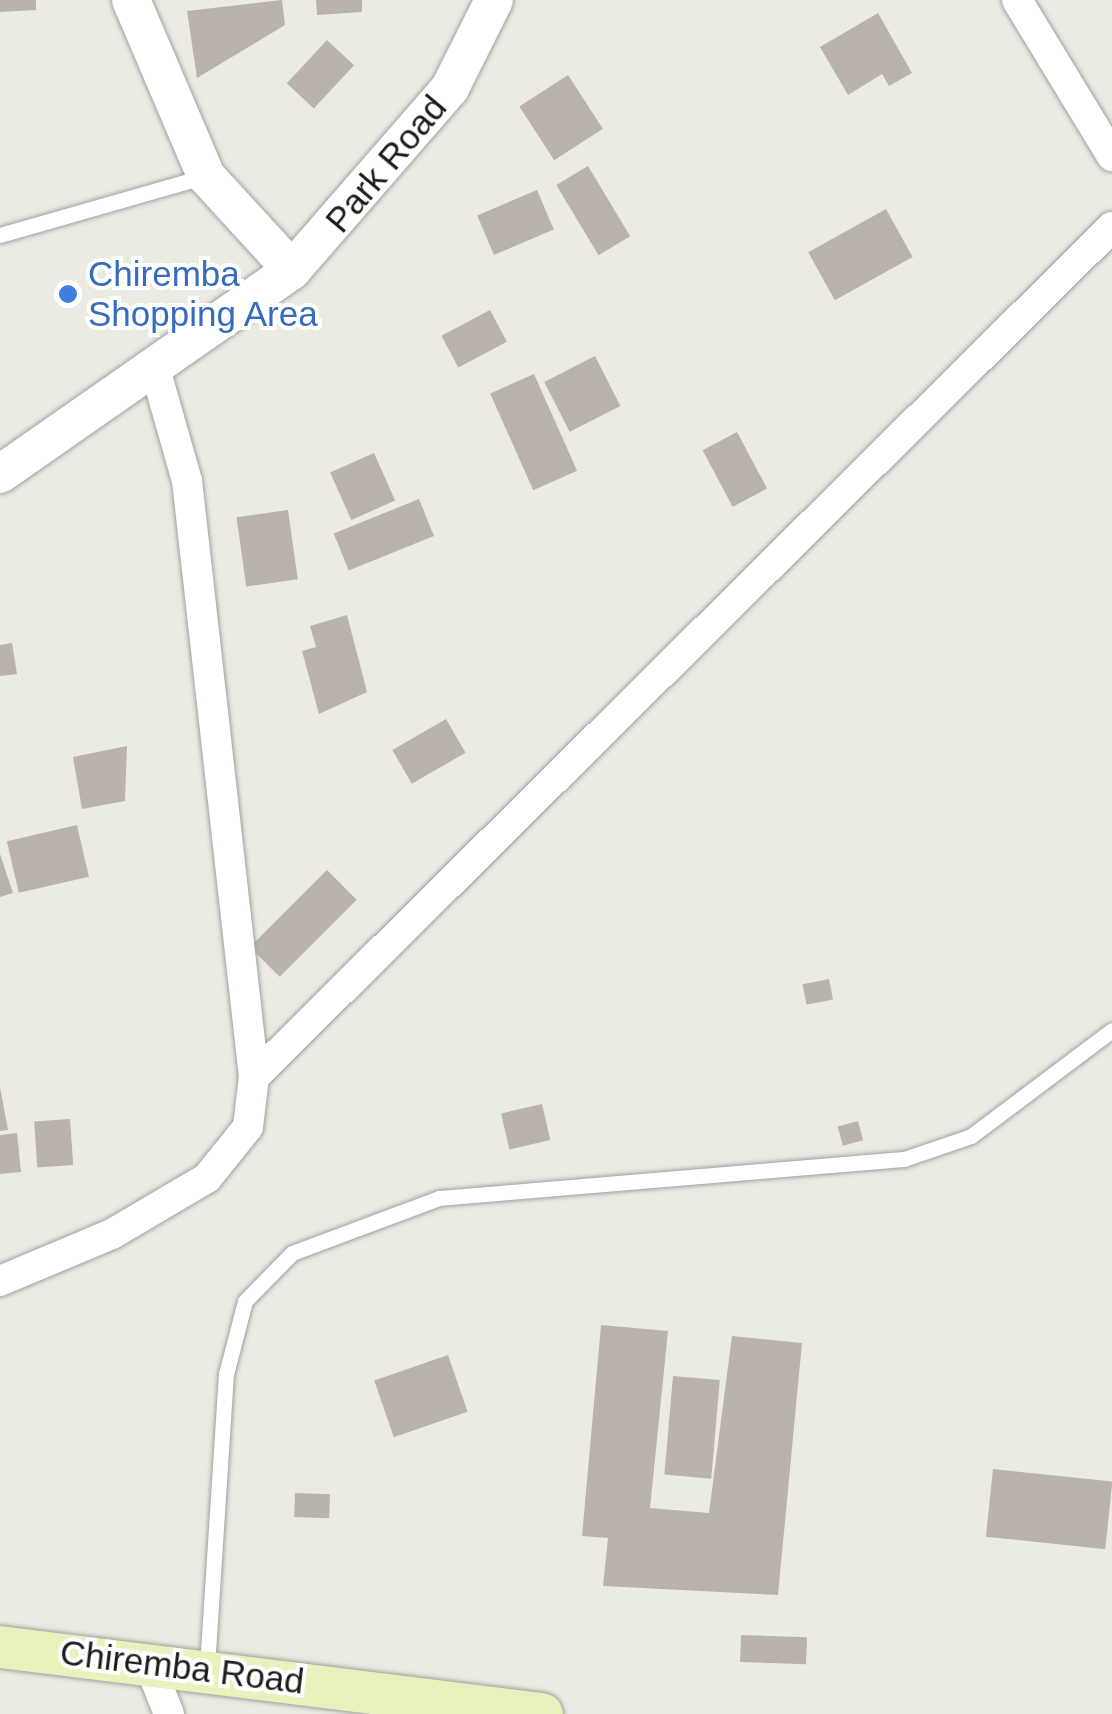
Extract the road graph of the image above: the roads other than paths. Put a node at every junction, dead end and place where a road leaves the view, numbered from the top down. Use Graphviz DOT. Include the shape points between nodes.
graph roads {
  1 [pos="131,0"];
  2 [pos="494,0"];
  3 [pos="1016,0"];
  4 [pos="1112,156"];
  5 [pos="206,176"];
  6 [pos="1112,227"];
  7 [pos="0,235"];
  8 [pos="292,270"];
  9 [pos="154,369"];
  10 [pos="0,474"];
  11 [pos="1112,1030"];
  12 [pos="254,1078"];
  13 [pos="0,1281"];
  14 [pos="0,1648"];
  15 [pos="148,1660"];
  16 [pos="207,1668"];
  17 [pos="169,1714"];
  18 [pos="542,1714"];
  1 -- 5 [label="street"];
  2 -- 8 [label="street, Park Road" via="450,88"];
  3 -- 4 [label="street"];
  5 -- 7 [label="lane"];
  5 -- 8 [label="street"];
  6 -- 12 [label="street"];
  8 -- 9 [label="street, Park Road"];
  9 -- 10 [label="street, Park Road"];
  9 -- 12 [label="street" via="188,481"];
  11 -- 16 [label="lane" via="971,1136 904,1160 439,1198 292,1252 245,1302 226,1374"];
  12 -- 13 [label="street" via="248,1127 222,1167 112,1234"];
  14 -- 15 [label="main road, Chiremba Road"];
  15 -- 16 [label="main road, Chiremba Road"];
  15 -- 17 [label="street"];
  16 -- 18 [label="main road, Chiremba Road"];
}
